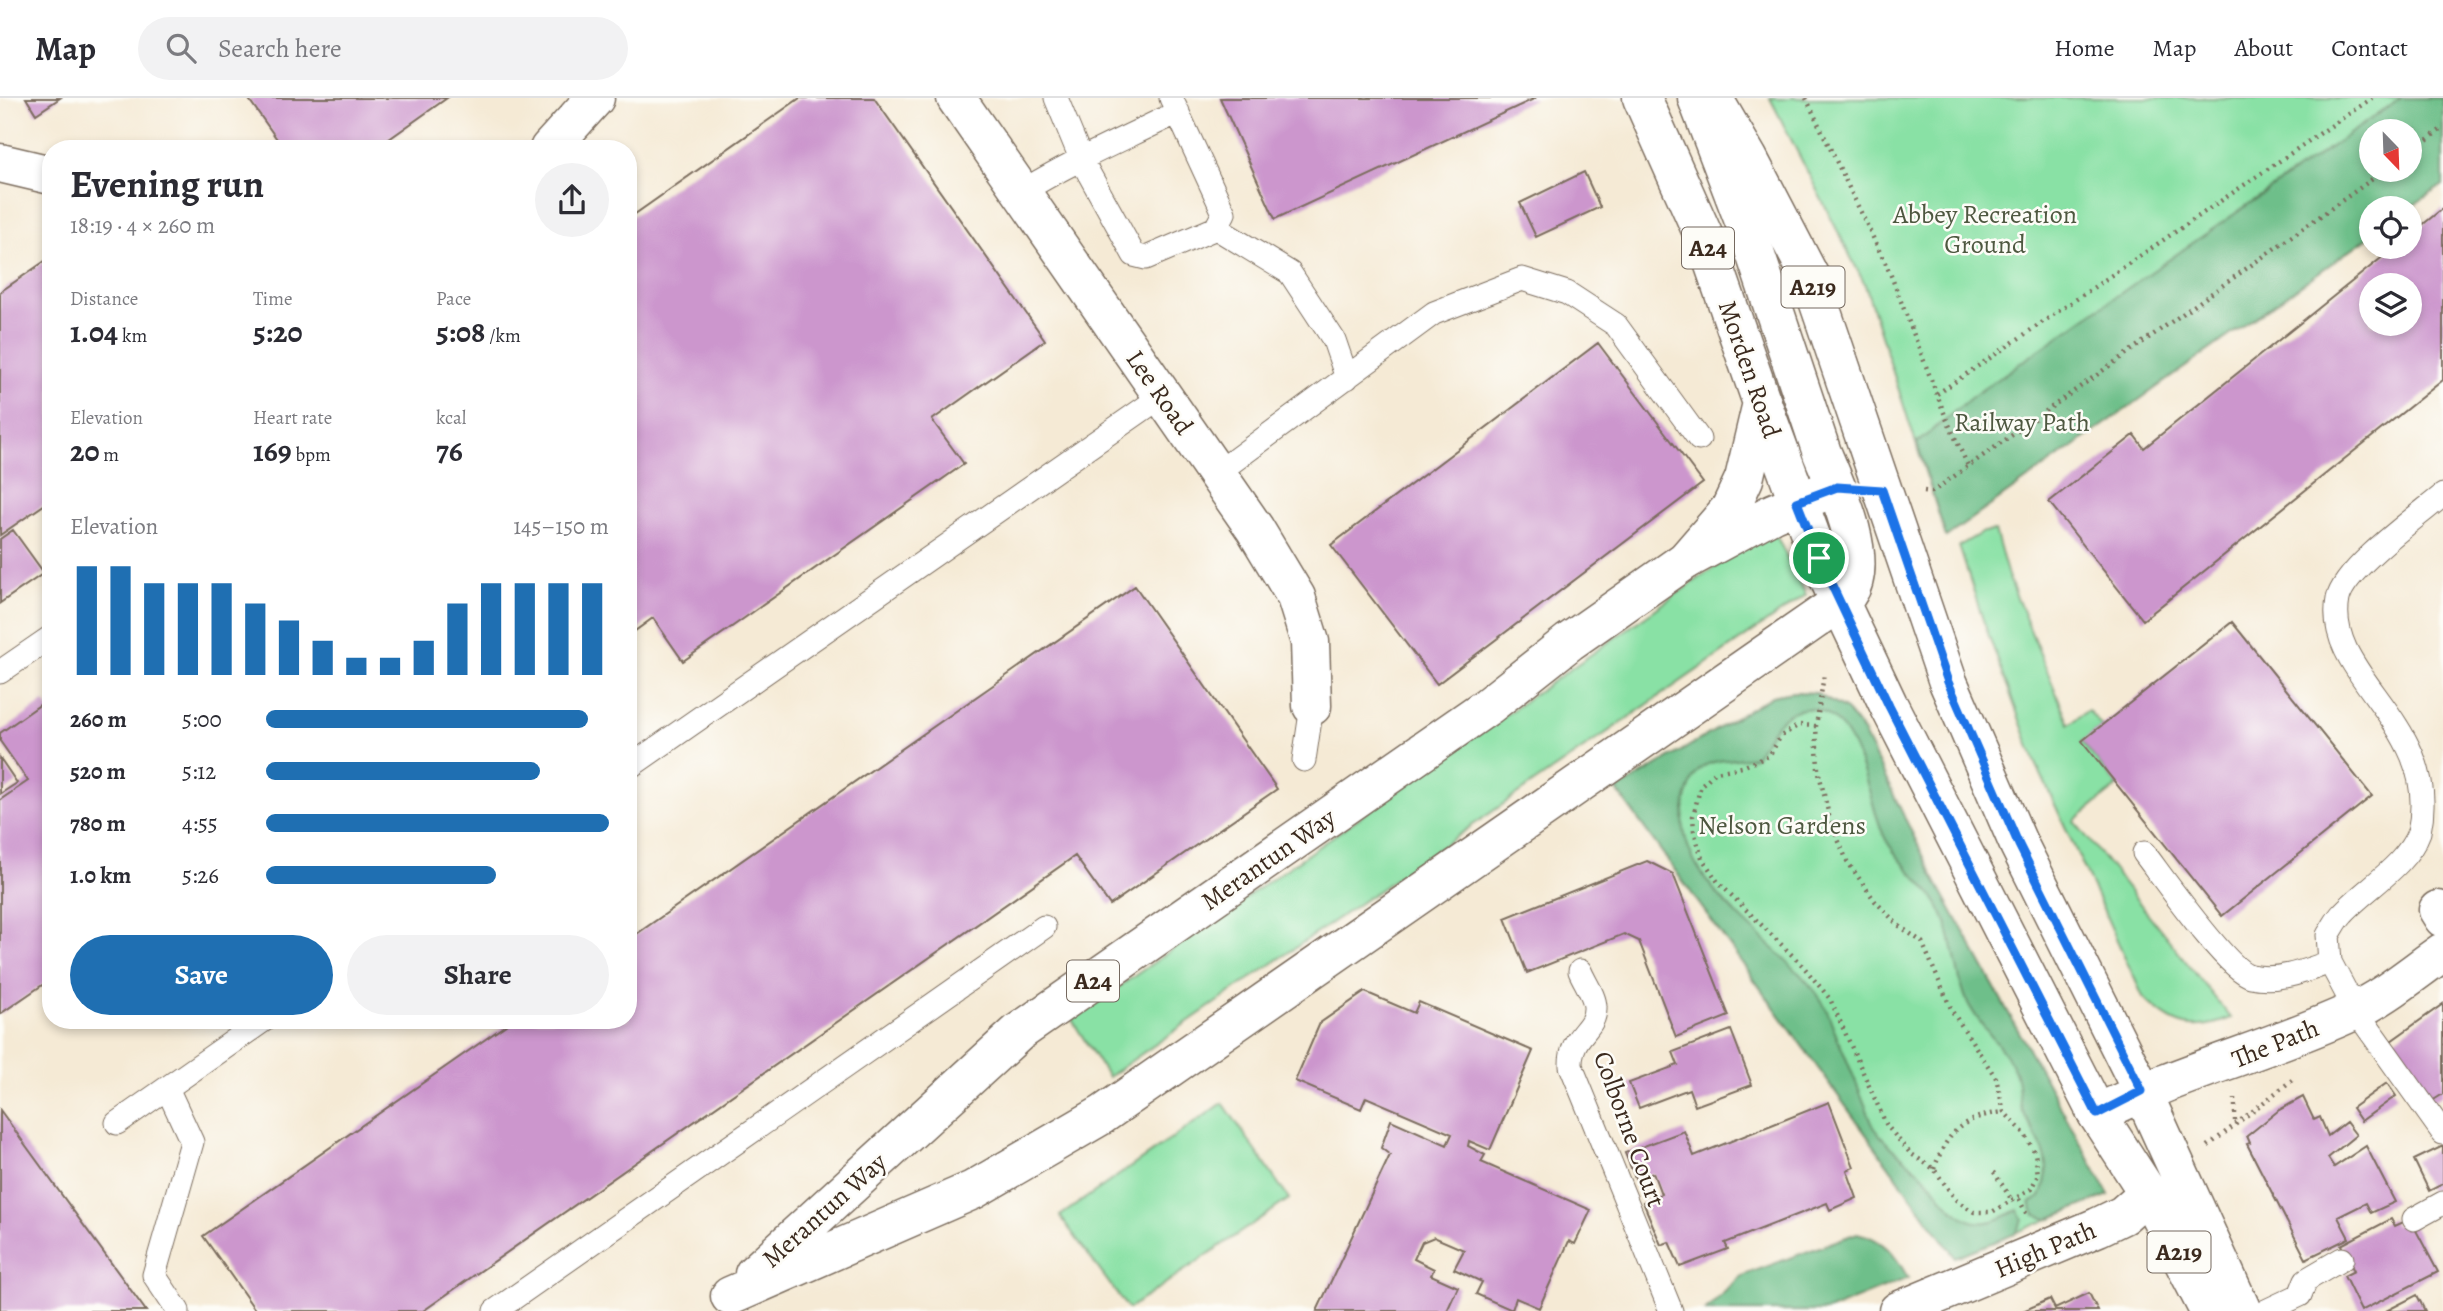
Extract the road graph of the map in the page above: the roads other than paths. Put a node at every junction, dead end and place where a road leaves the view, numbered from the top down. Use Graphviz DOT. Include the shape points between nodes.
graph roads {
  1 [pos="595,98"];
  2 [pos="957,98"];
  3 [pos="1056,98"];
  4 [pos="1642,98"];
  5 [pos="1697,98"];
  6 [pos="1713,98"];
  7 [pos="1174,105"];
  8 [pos="557,140"];
  9 [pos="1082,161"];
  10 [pos="0,163"];
  11 [pos="42,173"];
  12 [pos="1023,191"];
  13 [pos="1216,228"];
  14 [pos="1347,377"];
  15 [pos="1162,396"];
  16 [pos="1762,402"];
  17 [pos="1699,439"];
  18 [pos="1217,473"];
  19 [pos="1837,487"];
  20 [pos="1882,490"];
  21 [pos="2443,495"];
  22 [pos="1797,502"];
  23 [pos="1686,560"];
  24 [pos="1840,602"];
  25 [pos="42,643"];
  26 [pos="0,672"];
  27 [pos="1312,706"];
  28 [pos="1304,760"];
  29 [pos="637,762"];
  30 [pos="2144,853"];
  31 [pos="1044,928"];
  32 [pos="2443,953"];
  33 [pos="2330,962"];
  34 [pos="1580,971"];
  35 [pos="2356,1010"];
  36 [pos="251,1029"];
  37 [pos="167,1088"];
  38 [pos="2142,1091"];
  39 [pos="2097,1114"];
  40 [pos="117,1123"];
  41 [pos="2443,1133"];
  42 [pos="2148,1193"];
  43 [pos="2443,1203"];
  44 [pos="2414,1219"];
  45 [pos="2342,1259"];
  46 [pos="720,1303"];
  47 [pos="178,1311"];
  48 [pos="495,1311"];
  49 [pos="1671,1311"];
  50 [pos="1898,1311"];
  51 [pos="2209,1311"];
  52 [pos="2242,1311"];
  53 [pos="2266,1311"];
  1 -- 8 [label="main road"];
  2 -- 12 [label="main road, Lee Road"];
  3 -- 9 [label="lane"];
  4 -- 16 [label="main road, Morden Road / A24" via="1705,239"];
  5 -- 19 [label="main road, Morden Road / A24"];
  6 -- 20 [label="main road, A219" via="1810,277"];
  7 -- 9 [label="lane"];
  7 -- 13 [label="lane" via="1224,214"];
  9 -- 12 [label="lane"];
  9 -- 13 [label="lane" via="1134,255 1146,258"];
  10 -- 11 [label="main road"];
  12 -- 15 [label="main road, Lee Road"];
  13 -- 14 [label="lane" via="1290,273 1334,340"];
  14 -- 17 [label="lane" via="1434,313 1522,279 1567,293 1616,325"];
  14 -- 18 [label="lane"];
  15 -- 18 [label="main road, Lee Road"];
  15 -- 29 [label="lane"];
  16 -- 22 [label="main road, Morden Road / A219"];
  16 -- 23 [label="main road, Merantun Way / A24" via="1739,495"];
  18 -- 27 [label="main road, Lee Road" via="1296,597 1310,642"];
  19 -- 20 [label="main road"];
  19 -- 22 [label="main road"];
  19 -- 24 [label="main road, Morden Road / A24" via="1856,556 1849,591"];
  20 -- 38 [label="main road, A219" via="1954,694 2019,845"];
  21 -- 33 [label="lane" via="2365,558 2338,597 2339,638 2416,742 2426,806 2418,835 2382,880 2343,912 2328,935"];
  22 -- 23 [label="main road"];
  22 -- 24 [label="main road, Morden Road / A219"];
  23 -- 46 [label="main road, Merantun Way / A24" via="1488,706 1019,1032"];
  24 -- 39 [label="main road, Morden Road / A219"];
  24 -- 46 [label="main road, Merantun Way / A24" via="1102,1115 973,1190"];
  25 -- 26 [label="lane"];
  27 -- 28 [label="lane"];
  30 -- 33 [label="lane" via="2226,958 2247,975 2273,978"];
  31 -- 48 [label="lane"];
  32 -- 35 [label="main road, The Path"];
  33 -- 35 [label="lane"];
  34 -- 49 [label="lane, Colborne Court" via="1595,1005 1592,1024 1578,1035 1571,1051 1571,1066"];
  35 -- 38 [label="main road, The Path"];
  35 -- 41 [label="lane"];
  36 -- 37 [label="lane"];
  37 -- 40 [label="lane"];
  37 -- 47 [label="lane" via="192,1142 154,1275"];
  38 -- 39 [label="main road, The Path"];
  38 -- 52 [label="main road, A219"];
  39 -- 42 [label="main road, Morden Road / A219"];
  42 -- 50 [label="main road, High Path" via="2123,1215 2098,1227"];
  42 -- 51 [label="main road, Morden Road / A219"];
  43 -- 44 [label="lane"];
  45 -- 53 [label="lane" via="2306,1280 2300,1295"];
}
